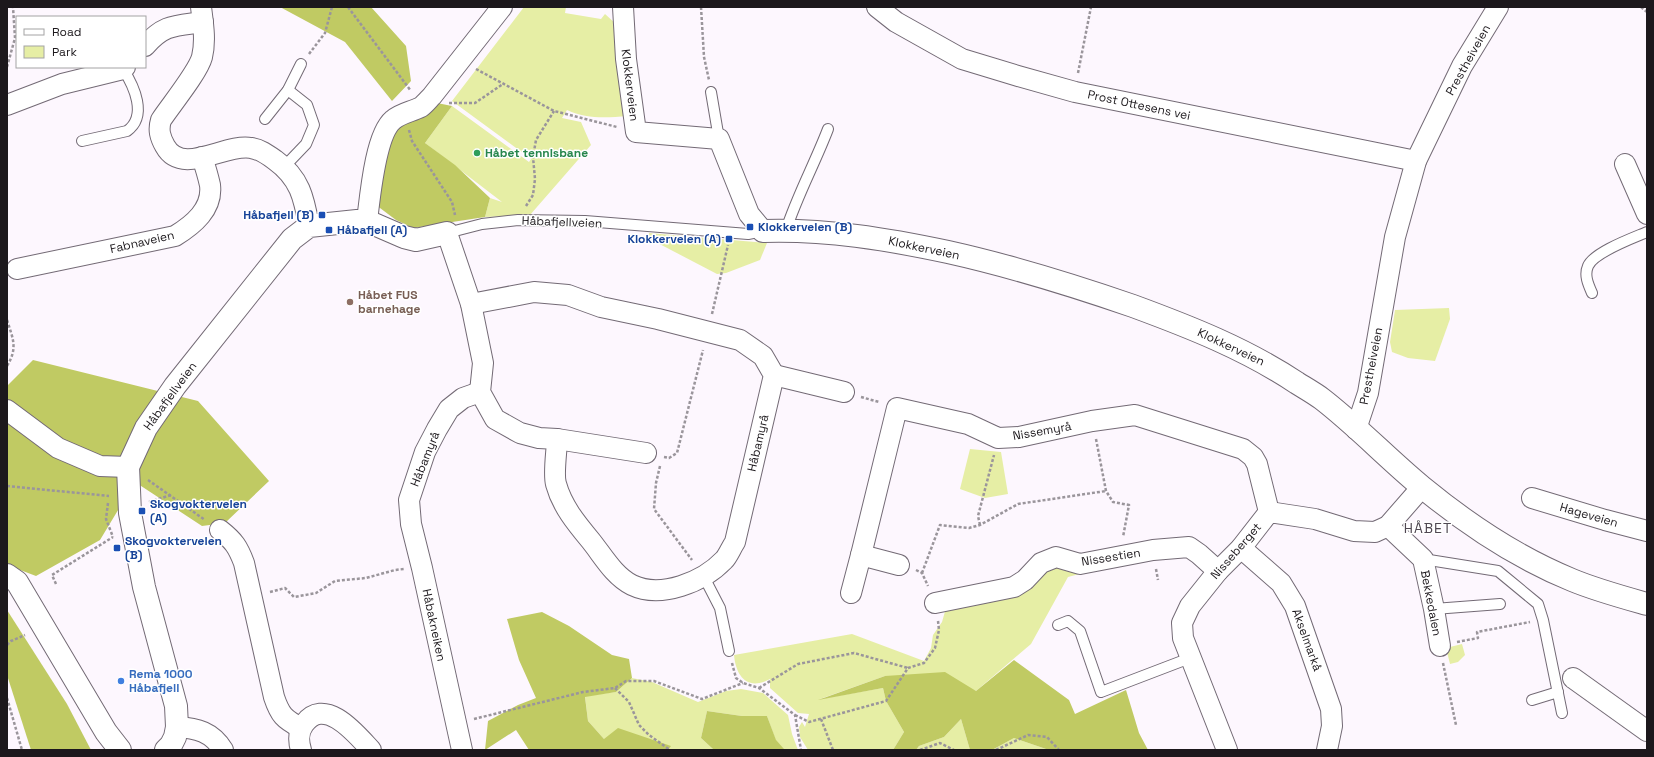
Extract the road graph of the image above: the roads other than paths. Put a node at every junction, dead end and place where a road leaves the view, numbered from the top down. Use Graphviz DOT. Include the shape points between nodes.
graph roads {
  1 [pos="502,7"];
  2 [pos="623,7"];
  3 [pos="877,7"];
  4 [pos="1498,7"];
  5 [pos="202,14"];
  6 [pos="146,45"];
  7 [pos="301,64"];
  8 [pos="124,68"];
  9 [pos="288,90"];
  10 [pos="711,92"];
  11 [pos="7,105"];
  12 [pos="265,119"];
  13 [pos="828,129"];
  14 [pos="719,138"];
  15 [pos="82,141"];
  16 [pos="202,157"];
  17 [pos="1416,162"];
  18 [pos="1625,164"];
  19 [pos="284,166"];
  20 [pos="1647,214"];
  21 [pos="366,221"];
  22 [pos="310,226"];
  23 [pos="452,228"];
  24 [pos="786,230"];
  25 [pos="763,232"];
  26 [pos="1647,232"];
  27 [pos="16,269"];
  28 [pos="1592,293"];
  29 [pos="471,304"];
  30 [pos="774,375"];
  31 [pos="480,392"];
  32 [pos="844,392"];
  33 [pos="7,410"];
  34 [pos="1356,429"];
  35 [pos="557,439"];
  36 [pos="646,453"];
  37 [pos="128,467"];
  38 [pos="1422,487"];
  39 [pos="1532,498"];
  40 [pos="409,500"];
  41 [pos="1269,512"];
  42 [pos="1388,526"];
  43 [pos="220,530"];
  44 [pos="1647,531"];
  45 [pos="1241,548"];
  46 [pos="861,555"];
  47 [pos="1423,559"];
  48 [pos="899,565"];
  49 [pos="1218,571"];
  50 [pos="7,575"];
  51 [pos="704,577"];
  52 [pos="851,593"];
  53 [pos="935,604"];
  54 [pos="1500,604"];
  55 [pos="1647,604"];
  56 [pos="1434,609"];
  57 [pos="1058,625"];
  58 [pos="1440,646"];
  59 [pos="729,651"];
  60 [pos="1190,658"];
  61 [pos="1573,678"];
  62 [pos="1558,692"];
  63 [pos="1532,700"];
  64 [pos="1562,713"];
  65 [pos="177,727"];
  66 [pos="301,728"];
  67 [pos="1647,731"];
  68 [pos="120,750"];
  69 [pos="166,750"];
  70 [pos="223,750"];
  71 [pos="301,750"];
  72 [pos="371,750"];
  73 [pos="462,750"];
  74 [pos="1227,750"];
  75 [pos="1327,750"];
  1 -- 21 [label="street" via="460,61 419,105 392,120 385,130"];
  2 -- 14 [label="street, Klokkerveien" via="626,59 636,132"];
  3 -- 17 [label="street, Prost Ottesens vei" via="896,22 962,59 1075,92"];
  4 -- 17 [label="street, Prestheiveien" via="1462,66"];
  5 -- 6 [label="street" via="162,30"];
  5 -- 16 [label="street" via="202,58 161,120 159,128 167,150 175,156 186,160"];
  7 -- 9 [label="lane"];
  8 -- 11 [label="street" via="62,84"];
  8 -- 15 [label="lane" via="133,84 138,104 137,119 133,127 127,131"];
  9 -- 12 [label="lane"];
  9 -- 19 [label="lane" via="307,105 314,125 306,144"];
  10 -- 14 [label="lane"];
  13 -- 24 [label="lane"];
  14 -- 25 [label="street" via="749,214"];
  16 -- 19 [label="street" via="250,147 265,153"];
  16 -- 27 [label="street, Fabnaveien" via="210,185 209,197 199,219 182,232 154,241"];
  17 -- 34 [label="street, Prestheiveien" via="1395,237 1368,393"];
  18 -- 20 [label="street"];
  19 -- 22 [label="street" via="296,180 304,198"];
  21 -- 22 [label="street, Håbafjellveien"];
  21 -- 23 [label="street, Håbafjellveien" via="416,240"];
  22 -- 37 [label="street, Håbafjellveien" via="292,239 175,386 146,428"];
  23 -- 25 [label="lane, Håbafjellveien" via="518,220 585,221 748,234"];
  23 -- 29 [label="street"];
  24 -- 25 [label="street, Klokkerveien"];
  24 -- 34 [label="street, Klokkerveien" via="863,235 918,246 1005,265 1104,296 1216,338 1270,365 1321,398"];
  26 -- 28 [label="lane" via="1605,251 1590,263 1586,276"];
  29 -- 30 [label="street" via="534,292 568,295 601,307 740,340 763,356"];
  29 -- 31 [label="street" via="483,363"];
  30 -- 32 [label="street"];
  30 -- 51 [label="street, Håbamyrå" via="735,542 725,559"];
  31 -- 35 [label="street" via="495,419 520,433"];
  31 -- 40 [label="street, Håbamyrå" via="463,398 449,409 425,452"];
  33 -- 37 [label="street" via="58,448 100,466"];
  34 -- 38 [label="street"];
  35 -- 36 [label="street"];
  35 -- 51 [label="street, Håbamyrå" via="556,482 562,501 573,519 618,575 632,585 645,589 669,589"];
  37 -- 65 [label="street, Håbafjellveien" via="130,513 144,587 176,706"];
  38 -- 42 [label="street"];
  38 -- 55 [label="street" via="1494,539 1533,561 1572,580"];
  39 -- 44 [label="street, Hageveien"];
  40 -- 73 [label="street, Håbakneiken" via="411,524"];
  41 -- 42 [label="street, Nisseberget" via="1315,519 1354,531 1375,532"];
  41 -- 45 [label="street, Nisseberget"];
  41 -- 46 [label="street, Nissemyrå" via="1257,464 1243,449 1136,415 998,438 968,424 897,408"];
  42 -- 47 [label="street, Bekkedalen"];
  43 -- 66 [label="street" via="239,549 244,563 278,707 287,721"];
  45 -- 49 [label="street, Nisseberget"];
  45 -- 75 [label="street, Akselmarkå" via="1280,584 1295,606 1331,708 1332,726"];
  46 -- 48 [label="street"];
  46 -- 52 [label="street"];
  47 -- 56 [label="street, Bekkedalen"];
  47 -- 62 [label="lane" via="1498,571 1538,604"];
  49 -- 53 [label="street, Nissestien" via="1189,547 1153,550 1080,564 1056,557 1041,563 1014,588"];
  49 -- 60 [label="street, Nisseberget" via="1190,606 1182,623 1183,638"];
  50 -- 68 [label="street" via="17,582 106,732"];
  51 -- 59 [label="lane" via="720,608"];
  54 -- 56 [label="lane"];
  56 -- 58 [label="street, Bekkedalen"];
  57 -- 60 [label="lane" via="1068,621 1080,631 1101,692"];
  60 -- 74 [label="street, Nisseberget"];
  61 -- 67 [label="street"];
  62 -- 63 [label="lane"];
  62 -- 64 [label="lane"];
  65 -- 69 [label="street, Håbafjellveien" via="175,737"];
  65 -- 70 [label="street" via="207,733"];
  66 -- 71 [label="street" via="298,743"];
  66 -- 72 [label="street" via="305,722 318,715 337,717"];
}
